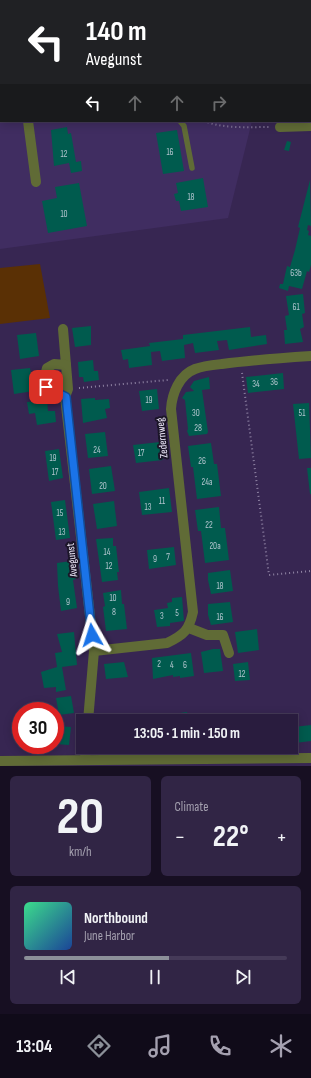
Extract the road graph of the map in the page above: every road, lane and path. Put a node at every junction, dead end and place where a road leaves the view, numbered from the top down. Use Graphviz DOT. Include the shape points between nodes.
graph roads {
  1 [pos="28,122"];
  2 [pos="181,122"];
  3 [pos="206,122"];
  4 [pos="306,124"];
  5 [pos="280,127"];
  6 [pos="192,168"];
  7 [pos="36,182"];
  8 [pos="63,330"];
  9 [pos="311,356"];
  10 [pos="240,361"];
  11 [pos="66,365"];
  12 [pos="182,379"];
  13 [pos="67,393"];
  14 [pos="311,571"];
  15 [pos="189,628"];
  16 [pos="94,651"];
  17 [pos="229,653"];
  18 [pos="89,714"];
  19 [pos="85,754"];
  20 [pos="311,758"];
  21 [pos="85,760"];
  22 [pos="0,761"];
  23 [pos="187,762"];
  1 -- 7 [label="street"];
  2 -- 6 [label="lane" via="184,126"];
  3 -- 5 [label="path" via="233,126"];
  4 -- 5 [label="street"];
  8 -- 11 [label="street, Avegunst"];
  9 -- 10 [label="street"];
  10 -- 12 [label="street" via="194,369"];
  10 -- 14 [label="path" via="269,575"];
  11 -- 13 [label="street, Avegunst"];
  11 -- 13 [label="street" via="54,364 47,368 44,376 46,387"];
  12 -- 13 [label="path"];
  12 -- 15 [label="street, Zedernweg" via="172,399 171,409 193,612"];
  13 -- 16 [label="street, Avegunst"];
  15 -- 16 [label="street" via="167,644"];
  15 -- 17 [label="street" via="207,635 222,635"];
  16 -- 18 [label="street, Avegunst"];
  19 -- 21 [label="street"];
  20 -- 23 [label="street"];
  21 -- 22 [label="street"];
  21 -- 23 [label="street"];
}
